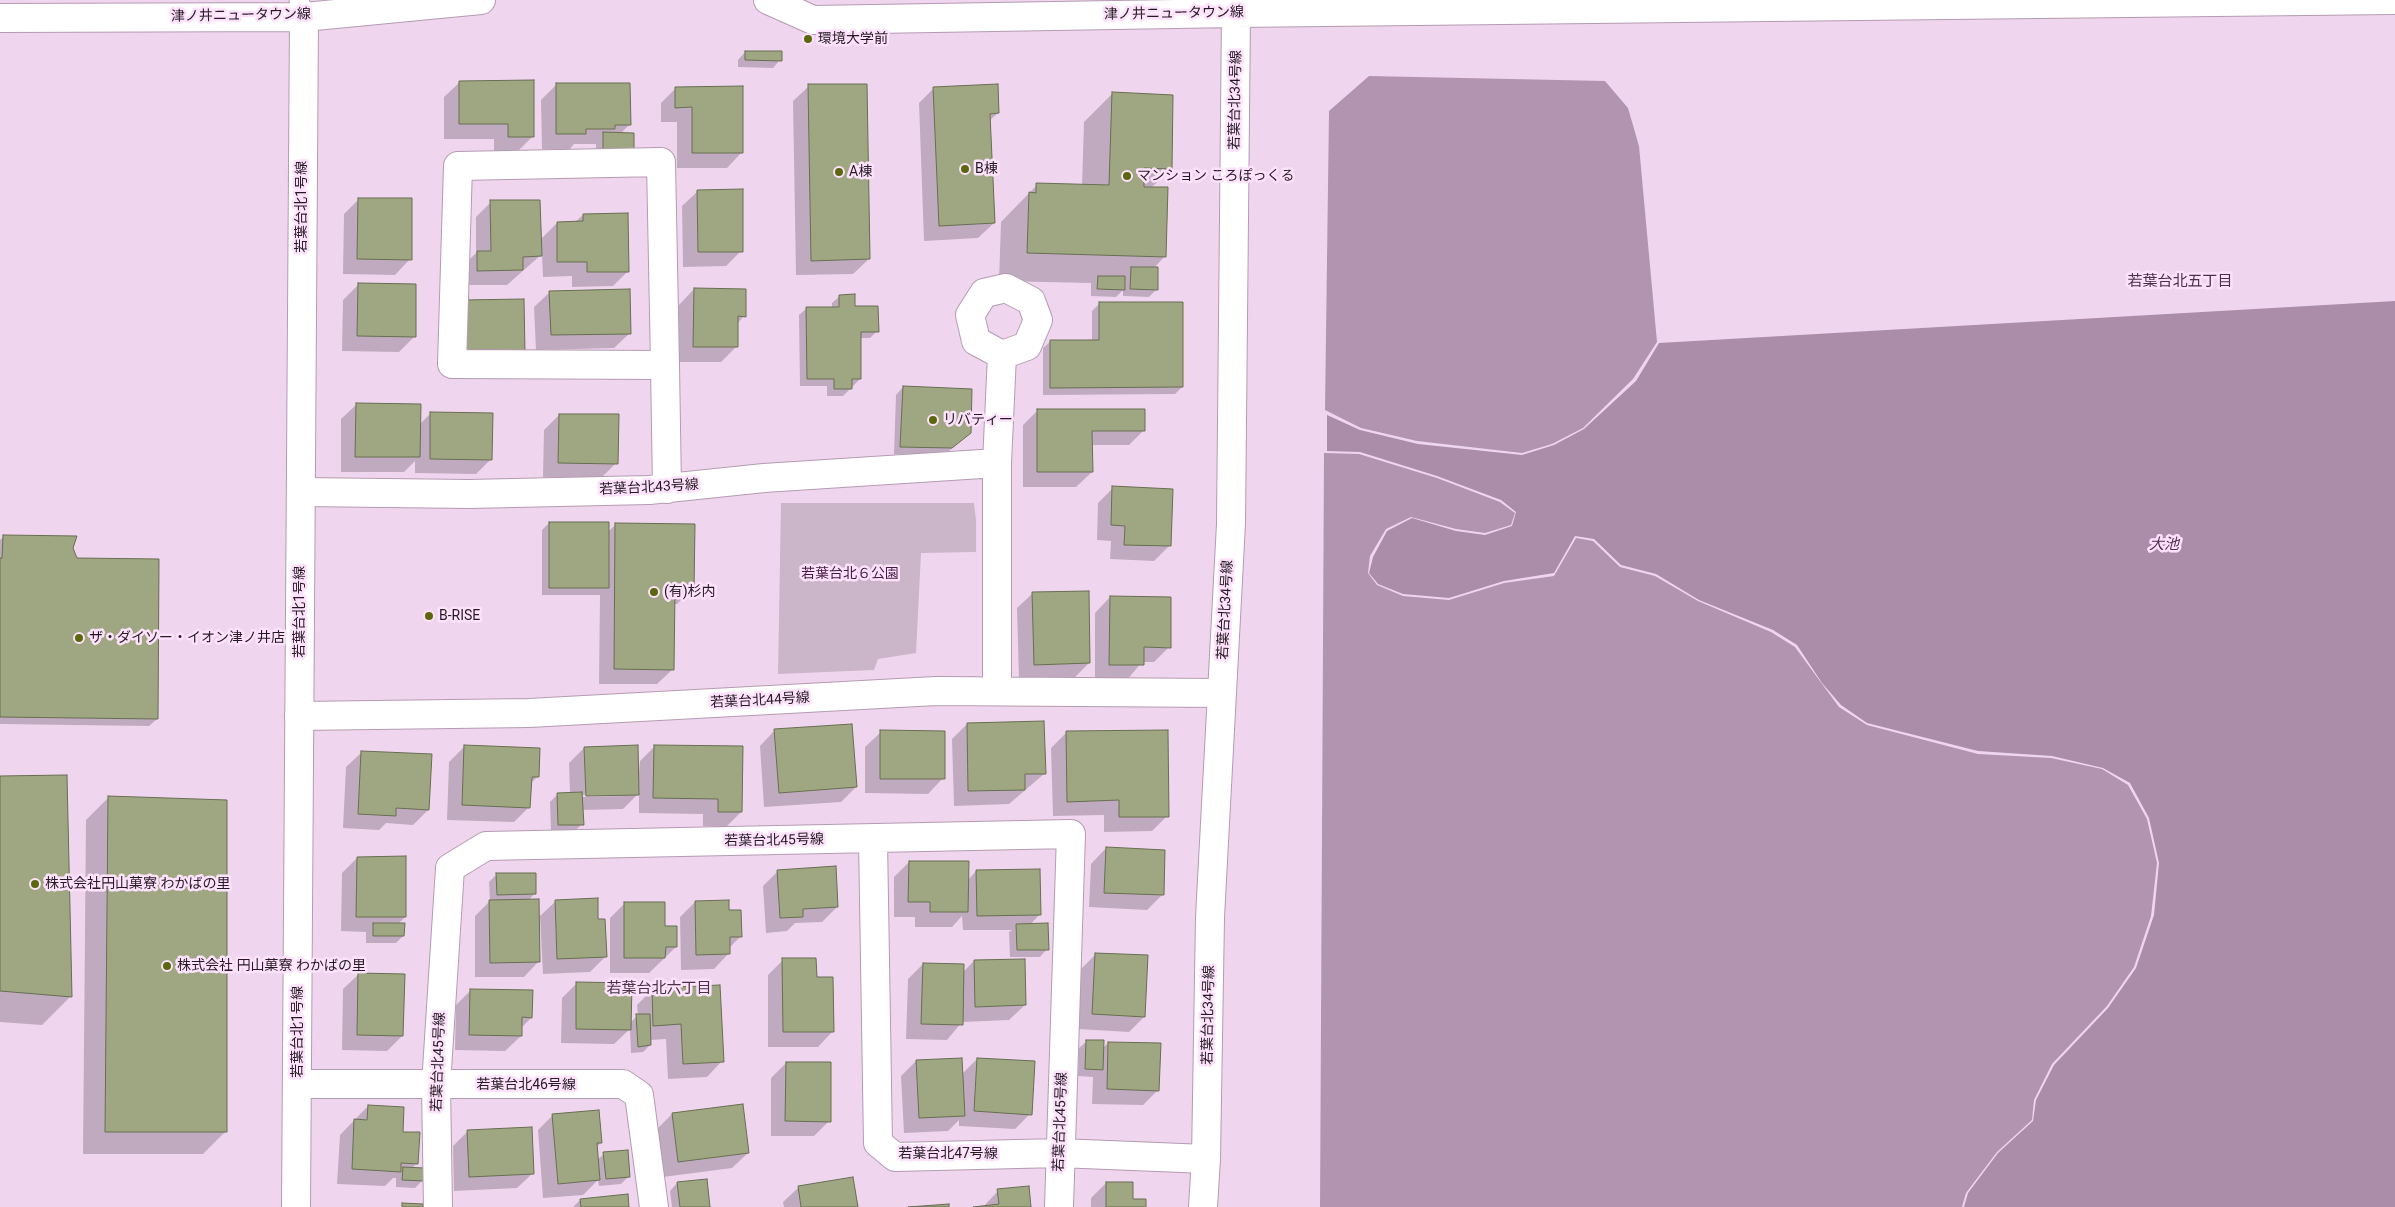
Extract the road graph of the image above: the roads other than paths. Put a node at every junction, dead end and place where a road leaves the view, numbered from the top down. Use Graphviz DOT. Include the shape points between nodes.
graph roads {
  1 [pos="481,0"];
  2 [pos="768,0"];
  3 [pos="2395,0"];
  4 [pos="1900,2"];
  5 [pos="304,6"];
  6 [pos="1237,6"];
  7 [pos="0,18"];
  8 [pos="1002,355"];
  9 [pos="665,365"];
  10 [pos="997,463"];
  11 [pos="667,489"];
  12 [pos="301,492"];
  13 [pos="997,691"];
  14 [pos="1222,693"];
  15 [pos="299,716"];
  16 [pos="873,839"];
  17 [pos="297,1084"];
  18 [pos="436,1085"];
  19 [pos="1059,1153"];
  20 [pos="1206,1159"];
  21 [pos="296,1207"];
  22 [pos="438,1207"];
  23 [pos="654,1207"];
  24 [pos="1059,1207"];
  25 [pos="1203,1207"];
  1 -- 5 [label="street, 津ノ井ニュータウン線"];
  2 -- 6 [label="street, 津ノ井ニュータウン線" via="813,20"];
  3 -- 4 [label="street, 津ノ井ニュータウン線"];
  4 -- 6 [label="street, 津ノ井ニュータウン線"];
  5 -- 7 [label="street, 津ノ井ニュータウン線"];
  5 -- 12 [label="street, 若葉台北1号線"];
  6 -- 14 [label="street, 若葉台北34号線" via="1231,524"];
  8 -- 10 [label="street"];
  9 -- 9 [label="street" via="661,162 458,166 452,364"];
  9 -- 11 [label="street"];
  10 -- 11 [label="street, 若葉台北43号線" via="764,478"];
  10 -- 13 [label="street"];
  11 -- 12 [label="street, 若葉台北43号線" via="469,494"];
  12 -- 15 [label="street, 若葉台北1号線"];
  13 -- 14 [label="street, 若葉台北44号線"];
  13 -- 15 [label="street, 若葉台北44号線" via="936,691 529,713"];
  14 -- 20 [label="street, 若葉台北34号線" via="1210,917"];
  15 -- 17 [label="street, 若葉台北1号線"];
  16 -- 18 [label="street, 若葉台北45号線" via="486,846 450,868"];
  16 -- 19 [label="street, 若葉台北47号線" via="878,1143 895,1158"];
  16 -- 19 [label="street, 若葉台北45号線" via="1071,834"];
  17 -- 18 [label="street, 若葉台北46号線"];
  17 -- 21 [label="street, 若葉台北1号線"];
  18 -- 22 [label="street, 若葉台北45号線"];
  18 -- 23 [label="street, 若葉台北46号線" via="623,1084 638,1096"];
  19 -- 20 [label="street, 若葉台北47号線"];
  19 -- 24 [label="street, 若葉台北45号線"];
  20 -- 25 [label="street, 若葉台北34号線"];
}
